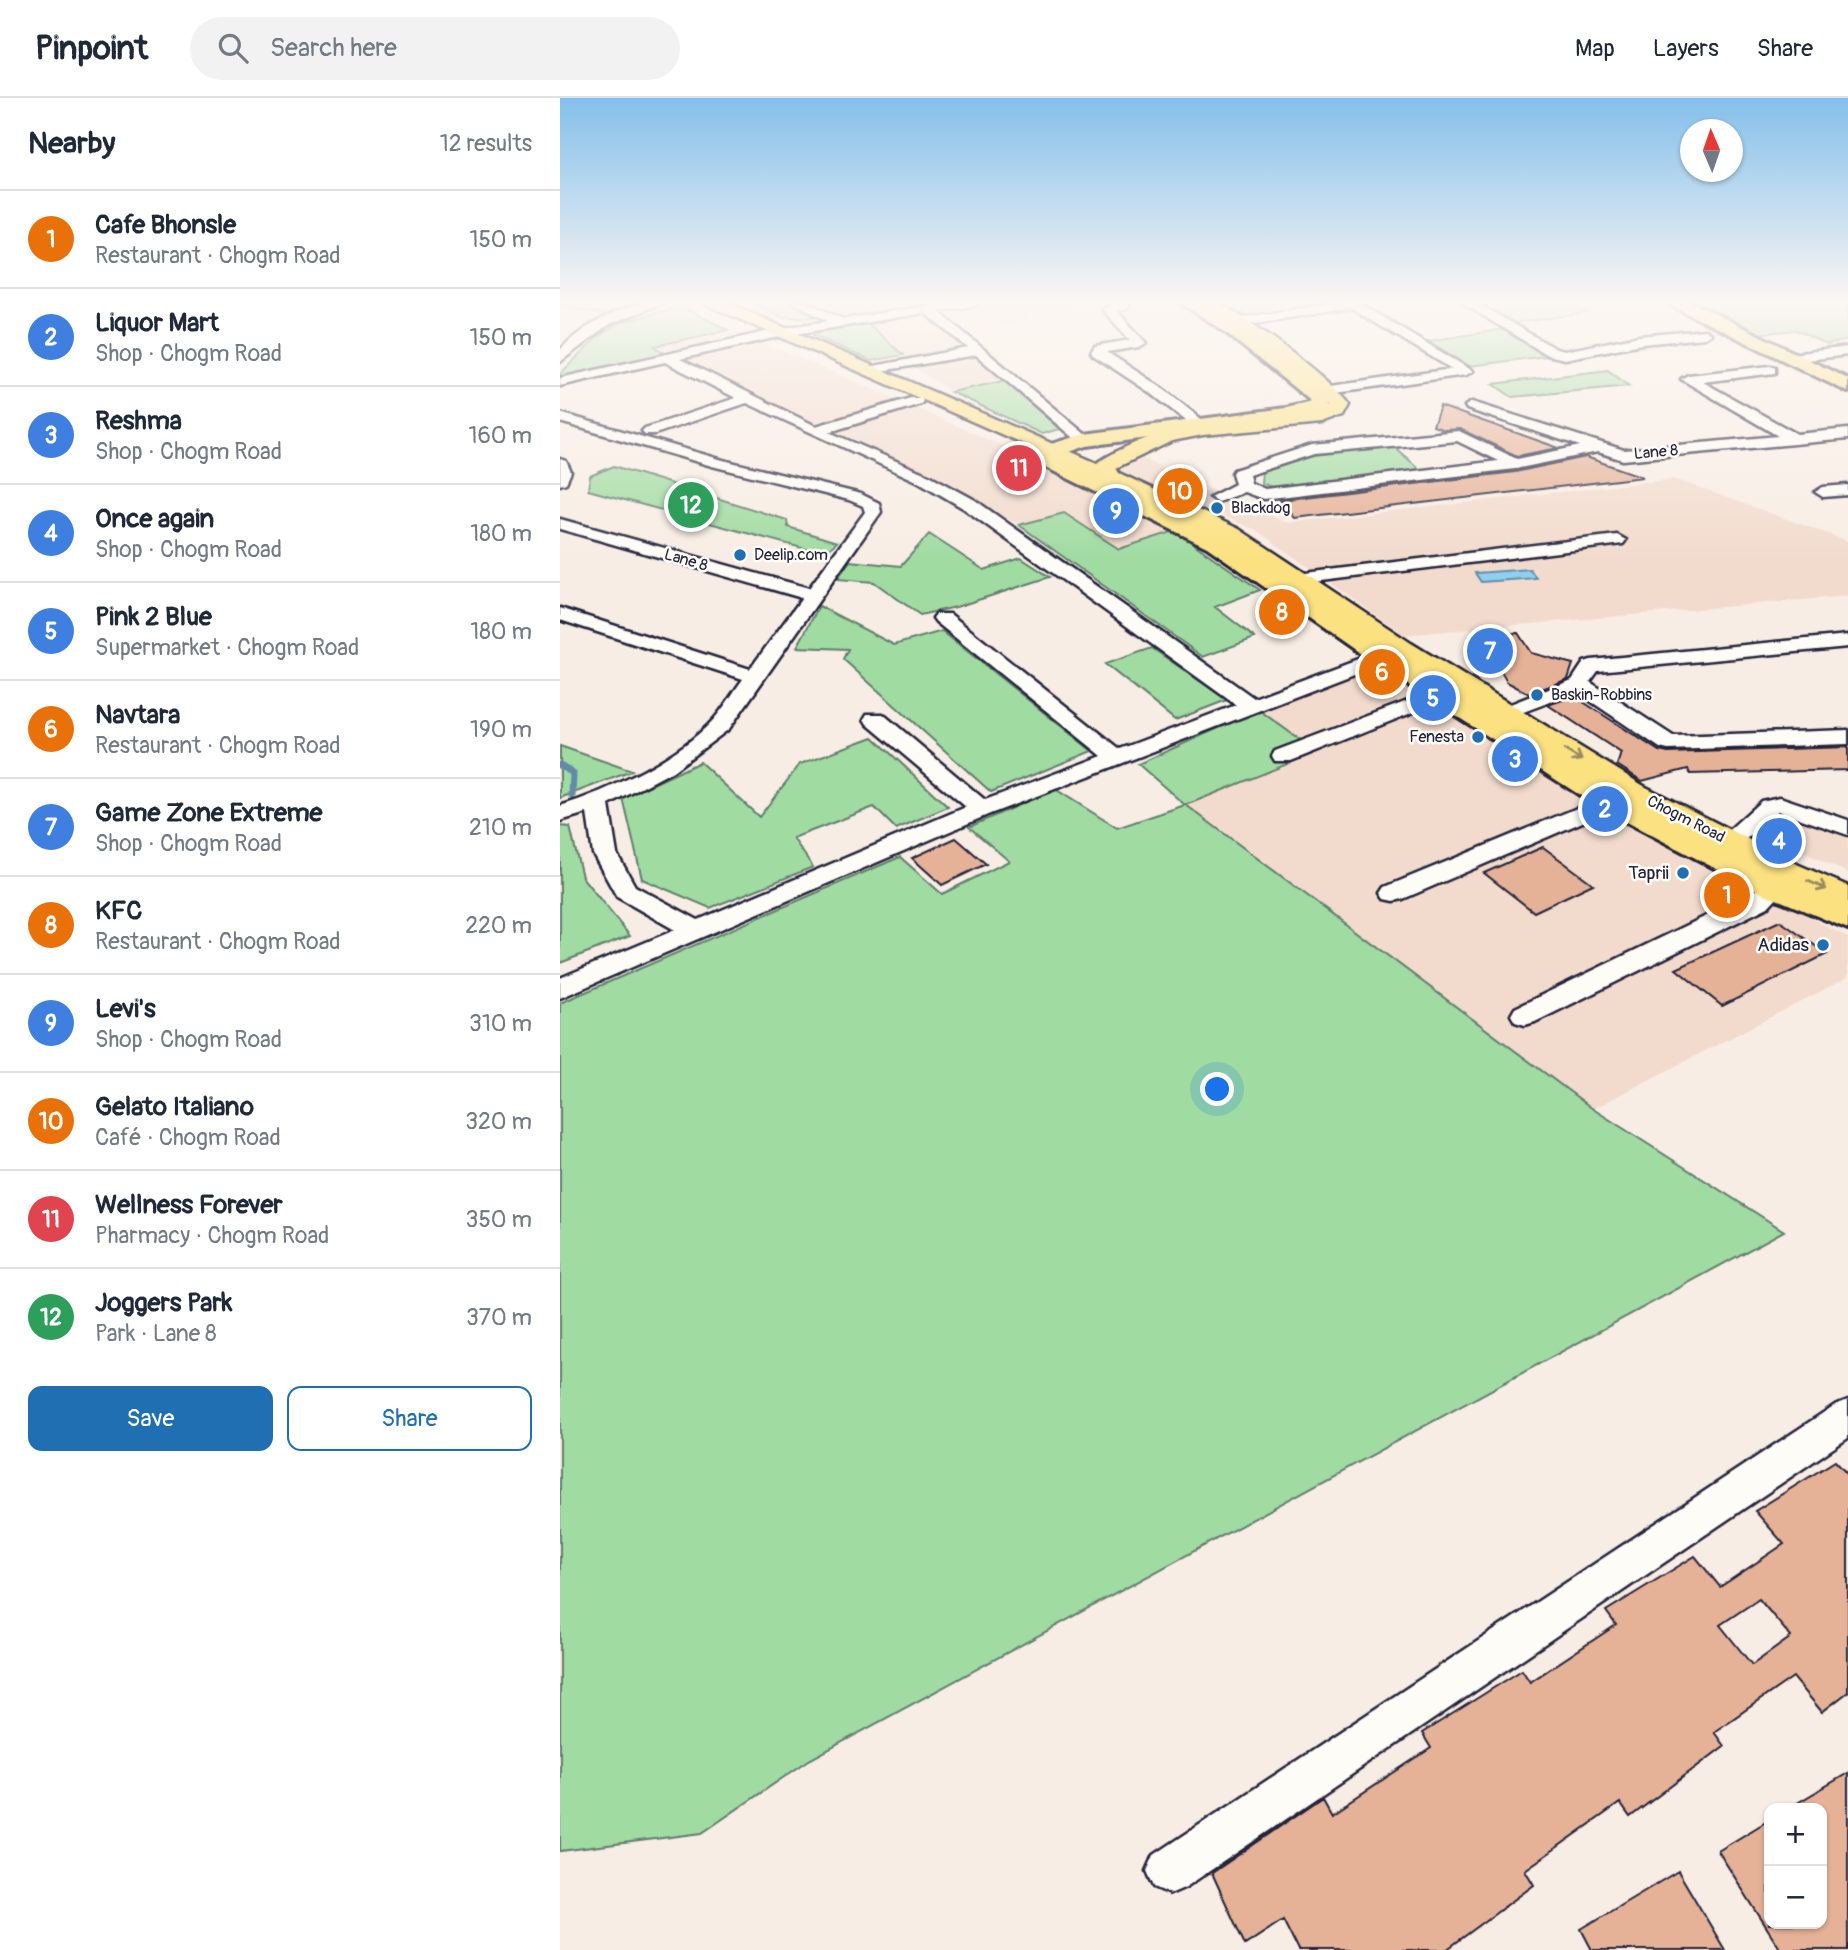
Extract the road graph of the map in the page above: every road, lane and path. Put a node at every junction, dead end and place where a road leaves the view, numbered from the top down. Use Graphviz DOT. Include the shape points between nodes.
graph roads {
  1 [pos="729,388"];
  2 [pos="890,388"];
  3 [pos="913,388"];
  4 [pos="1024,388"];
  5 [pos="1153,388"];
  6 [pos="1319,388"];
  7 [pos="1340,388"];
  8 [pos="1705,388"];
  9 [pos="1322,391"];
  10 [pos="749,398"];
  11 [pos="916,401"];
  12 [pos="1472,406"];
  13 [pos="560,417"];
  14 [pos="1199,425"];
  15 [pos="650,431"];
  16 [pos="815,431"];
  17 [pos="1848,434"];
  18 [pos="1794,439"];
  19 [pos="1084,440"];
  20 [pos="1599,447"];
  21 [pos="1046,452"];
  22 [pos="560,464"];
  23 [pos="1515,464"];
  24 [pos="1109,475"];
  25 [pos="560,480"];
  26 [pos="1244,486"];
  27 [pos="1848,490"];
  28 [pos="1823,492"];
  29 [pos="1219,496"];
  30 [pos="560,524"];
  31 [pos="1617,540"];
  32 [pos="1297,579"];
  33 [pos="812,595"];
  34 [pos="560,614"];
  35 [pos="943,618"];
  36 [pos="1848,641"];
  37 [pos="1392,652"];
  38 [pos="753,676"];
  39 [pos="1579,684"];
  40 [pos="1442,694"];
  41 [pos="1250,705"];
  42 [pos="1507,712"];
  43 [pos="875,719"];
  44 [pos="1848,737"];
  45 [pos="1116,756"];
  46 [pos="1283,756"];
  47 [pos="1622,796"];
  48 [pos="597,804"];
  49 [pos="982,809"];
  50 [pos="560,814"];
  51 [pos="1848,828"];
  52 [pos="1730,842"];
  53 [pos="1781,878"];
  54 [pos="1394,892"];
  55 [pos="1848,898"];
  56 [pos="1848,918"];
  57 [pos="697,931"];
  58 [pos="560,989"];
  59 [pos="1525,1015"];
  60 [pos="1848,1417"];
  61 [pos="1170,1871"];
  1 -- 10 [label="street"];
  2 -- 11 [label="main road, Chogm Road"];
  3 -- 21 [label="main road, Chogm Road"];
  4 -- 19 [label="street"];
  5 -- 14 [label="street"];
  6 -- 9 [label="highway"];
  7 -- 9 [label="street"];
  8 -- 18 [label="street"];
  9 -- 14 [label="highway" via="1321,407"];
  9 -- 24 [label="main road" via="1341,405 1337,412 1322,418 1166,436 1105,466"];
  10 -- 15 [label="street"];
  10 -- 16 [label="street"];
  11 -- 16 [label="street"];
  11 -- 21 [label="main road, Chogm Road"];
  12 -- 20 [label="street, Lane 8"];
  13 -- 33 [label="street" via="871,503 873,512"];
  14 -- 19 [label="highway"];
  16 -- 41 [label="street" via="925,479 969,504"];
  17 -- 18 [label="street, Lane 8"];
  18 -- 20 [label="street, Lane 8" via="1623,455"];
  19 -- 21 [label="highway"];
  20 -- 23 [label="street"];
  21 -- 24 [label="main road, Chogm Road"];
  21 -- 37 [label="highway, Chogm Road" via="1215,542"];
  22 -- 25 [label="street"];
  23 -- 26 [label="street" via="1264,494"];
  23 -- 26 [label="street" via="1459,436 1312,450 1240,473"];
  24 -- 32 [label="main road, Chogm Road" via="1189,507"];
  26 -- 29 [label="street"];
  27 -- 28 [label="street"];
  30 -- 33 [label="street, Lane 8"];
  31 -- 32 [label="street"];
  32 -- 37 [label="main road, Chogm Road"];
  33 -- 38 [label="street"];
  34 -- 38 [label="street"];
  35 -- 45 [label="street"];
  36 -- 39 [label="street" via="1591,666"];
  37 -- 40 [label="highway, Chogm Road"];
  37 -- 41 [label="street"];
  37 -- 42 [label="main road, Chogm Road"];
  38 -- 48 [label="street" via="721,724 689,752"];
  39 -- 42 [label="street"];
  39 -- 44 [label="street" via="1668,743"];
  40 -- 46 [label="street"];
  40 -- 47 [label="highway, Chogm Road"];
  41 -- 45 [label="street"];
  42 -- 47 [label="main road, Chogm Road, one-way"];
  43 -- 49 [label="street"];
  45 -- 49 [label="street"];
  47 -- 52 [label="main road, Chogm Road"];
  47 -- 53 [label="highway, Chogm Road"];
  47 -- 54 [label="street"];
  48 -- 50 [label="street"];
  48 -- 57 [label="street" via="605,855 626,891"];
  49 -- 57 [label="street"];
  51 -- 52 [label="street" via="1780,804 1769,806"];
  52 -- 53 [label="main road, Chogm Road"];
  53 -- 55 [label="main road, Chogm Road, one-way"];
  53 -- 56 [label="highway, Chogm Road"];
  53 -- 59 [label="street" via="1759,901"];
  57 -- 58 [label="street"];
  60 -- 61 [label="street"];
}
